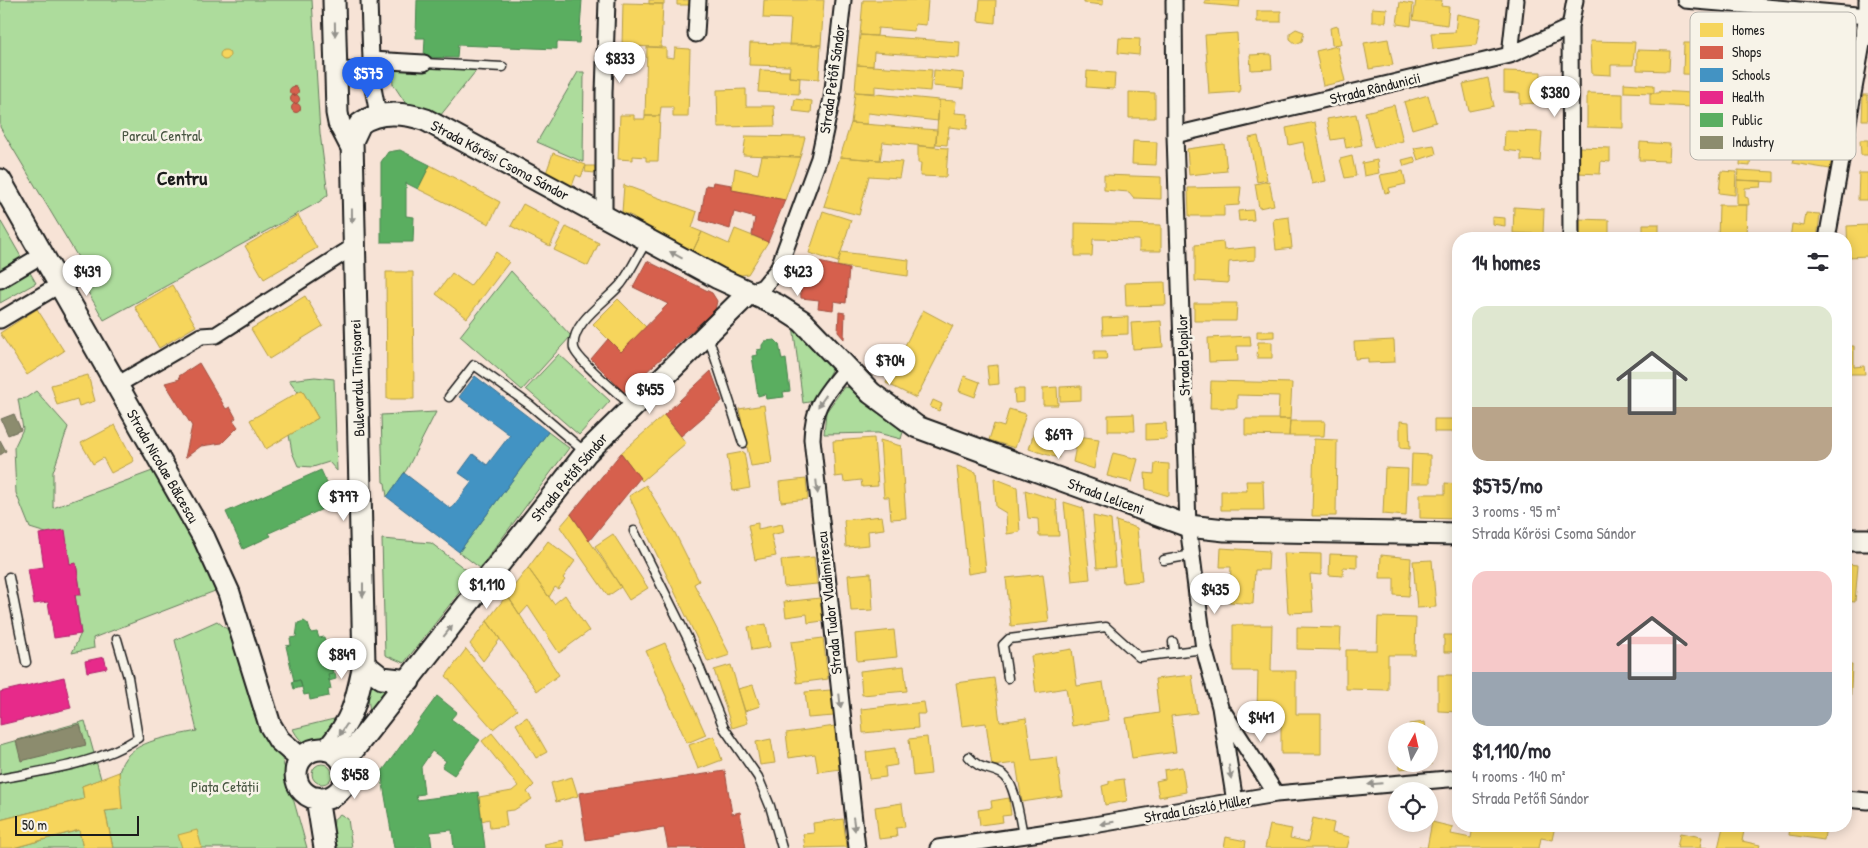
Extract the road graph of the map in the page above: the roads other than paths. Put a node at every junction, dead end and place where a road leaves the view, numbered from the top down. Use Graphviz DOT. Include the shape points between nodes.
graph roads {
  1 [pos="334,0"];
  2 [pos="369,0"];
  3 [pos="607,0"];
  4 [pos="698,0"];
  5 [pos="843,0"];
  6 [pos="1174,0"];
  7 [pos="1516,0"];
  8 [pos="1575,0"];
  9 [pos="1685,0"];
  10 [pos="1867,0"];
  11 [pos="1822,12"];
  12 [pos="1867,16"];
  13 [pos="1570,26"];
  14 [pos="696,34"];
  15 [pos="1510,54"];
  16 [pos="424,63"];
  17 [pos="370,66"];
  18 [pos="503,67"];
  19 [pos="343,70"];
  20 [pos="1856,77"];
  21 [pos="377,110"];
  22 [pos="1175,135"];
  23 [pos="352,148"];
  24 [pos="1841,160"];
  25 [pos="0,180"];
  26 [pos="7,205"];
  27 [pos="604,216"];
  28 [pos="1571,232"];
  29 [pos="1828,232"];
  30 [pos="648,240"];
  31 [pos="353,247"];
  32 [pos="42,255"];
  33 [pos="0,280"];
  34 [pos="59,285"];
  35 [pos="749,293"];
  36 [pos="0,320"];
  37 [pos="707,334"];
  38 [pos="846,368"];
  39 [pos="117,385"];
  40 [pos="450,397"];
  41 [pos="633,407"];
  42 [pos="743,443"];
  43 [pos="586,453"];
  44 [pos="1188,526"];
  45 [pos="634,531"];
  46 [pos="1452,534"];
  47 [pos="1852,540"];
  48 [pos="1868,540"];
  49 [pos="1192,555"];
  50 [pos="1164,560"];
  51 [pos="10,577"];
  52 [pos="117,639"];
  53 [pos="1173,642"];
  54 [pos="1204,649"];
  55 [pos="1174,653"];
  56 [pos="26,662"];
  57 [pos="364,664"];
  58 [pos="1008,678"];
  59 [pos="409,681"];
  60 [pos="1220,707"];
  61 [pos="335,757"];
  62 [pos="969,757"];
  63 [pos="302,759"];
  64 [pos="0,779"];
  65 [pos="1452,779"];
  66 [pos="1276,794"];
  67 [pos="317,798"];
  68 [pos="1852,800"];
  69 [pos="1868,801"];
  70 [pos="1235,802"];
  71 [pos="1023,836"];
  72 [pos="325,848"];
  73 [pos="782,848"];
  74 [pos="857,848"];
  75 [pos="938,848"];
  1 -- 23 [label="street, Bulevardul Timișoarei, one-way" via="337,113"];
  2 -- 17 [label="street"];
  3 -- 27 [label="street"];
  4 -- 14 [label="street"];
  5 -- 35 [label="street, Strada Petőfi Sándor" via="832,98 819,158 778,269 763,287"];
  6 -- 22 [label="street, Strada Plopilor"];
  7 -- 15 [label="street"];
  8 -- 13 [label="street"];
  9 -- 11 [label="street"];
  10 -- 12 [label="street"];
  12 -- 20 [label="street"];
  13 -- 15 [label="street, Strada Rândunicii"];
  13 -- 28 [label="street"];
  15 -- 22 [label="street, Strada Rândunicii"];
  16 -- 17 [label="street"];
  16 -- 18 [label="lane"];
  17 -- 19 [label="street"];
  17 -- 21 [label="street"];
  22 -- 44 [label="street, Strada Plopilor"];
  23 -- 27 [label="street, Strada Kőrösi Csoma Sándor" via="353,135 366,120 387,115 417,117"];
  23 -- 31 [label="street, Bulevardul Timișoarei, one-way"];
  24 -- 29 [label="street"];
  25 -- 26 [label="street, Strada Nicolae Bălcescu"];
  26 -- 32 [label="street, Strada Nicolae Bălcescu"];
  27 -- 30 [label="street, Strada Kőrösi Csoma Sándor"];
  35 -- 30 [label="street, Strada Kőrösi Csoma Sándor, one-way"];
  30 -- 41 [label="lane" via="621,284 589,314 575,342 578,355"];
  31 -- 39 [label="street" via="216,335 201,336"];
  31 -- 57 [label="street, Bulevardul Timișoarei, one-way"];
  32 -- 33 [label="street"];
  32 -- 34 [label="street, Strada Nicolae Bălcescu"];
  34 -- 36 [label="street"];
  34 -- 39 [label="street, Strada Nicolae Bălcescu"];
  35 -- 37 [label="street, Strada Petőfi Sándor"];
  35 -- 38 [label="street, Strada Leliceni" via="802,321"];
  37 -- 41 [label="street, Strada Petőfi Sándor"];
  37 -- 42 [label="lane"];
  38 -- 44 [label="street, Strada Leliceni" via="884,405 922,429"];
  38 -- 74 [label="street, Strada Tudor Vladimirescu, one-way" via="816,409 812,439"];
  39 -- 63 [label="street, Strada Nicolae Bălcescu" via="216,562 274,733"];
  40 -- 43 [label="lane" via="474,365 530,405"];
  41 -- 43 [label="street, Strada Petőfi Sándor"];
  59 -- 43 [label="street, Strada Petőfi Sándor, one-way"];
  44 -- 46 [label="street, Strada Leliceni" via="1225,530"];
  44 -- 49 [label="street, Strada Plopilor"];
  45 -- 73 [label="lane" via="688,639 724,728 758,777"];
  47 -- 48 [label="street"];
  49 -- 50 [label="lane"];
  49 -- 54 [label="street, Strada Plopilor"];
  51 -- 56 [label="lane"];
  52 -- 64 [label="lane" via="128,677 138,738 123,748 96,758"];
  53 -- 55 [label="lane"];
  54 -- 55 [label="lane"];
  54 -- 60 [label="street, Strada Plopilor"];
  55 -- 58 [label="lane" via="1139,657 1106,627 1009,640 1003,645"];
  57 -- 59 [label="street" via="382,678"];
  57 -- 61 [label="street, Bulevardul Timișoarei, one-way" via="355,707 338,737"];
  59 -- 61 [label="street, Strada Petőfi Sándor" via="375,720"];
  60 -- 66 [label="street"];
  60 -- 70 [label="street, one-way"];
  61 -- 63 [label="street" via="311,752"];
  61 -- 67 [label="street" via="346,774 341,789 328,798"];
  62 -- 71 [label="lane" via="978,767 1003,774 1008,780"];
  63 -- 67 [label="street" via="297,771 298,783 305,793"];
  65 -- 66 [label="street, Strada László Müller, one-way"];
  66 -- 70 [label="street, Strada László Müller"];
  67 -- 72 [label="street"];
  68 -- 69 [label="street"];
  70 -- 71 [label="street, Strada László Müller, one-way"];
  71 -- 75 [label="street, Strada László Müller"];
}
